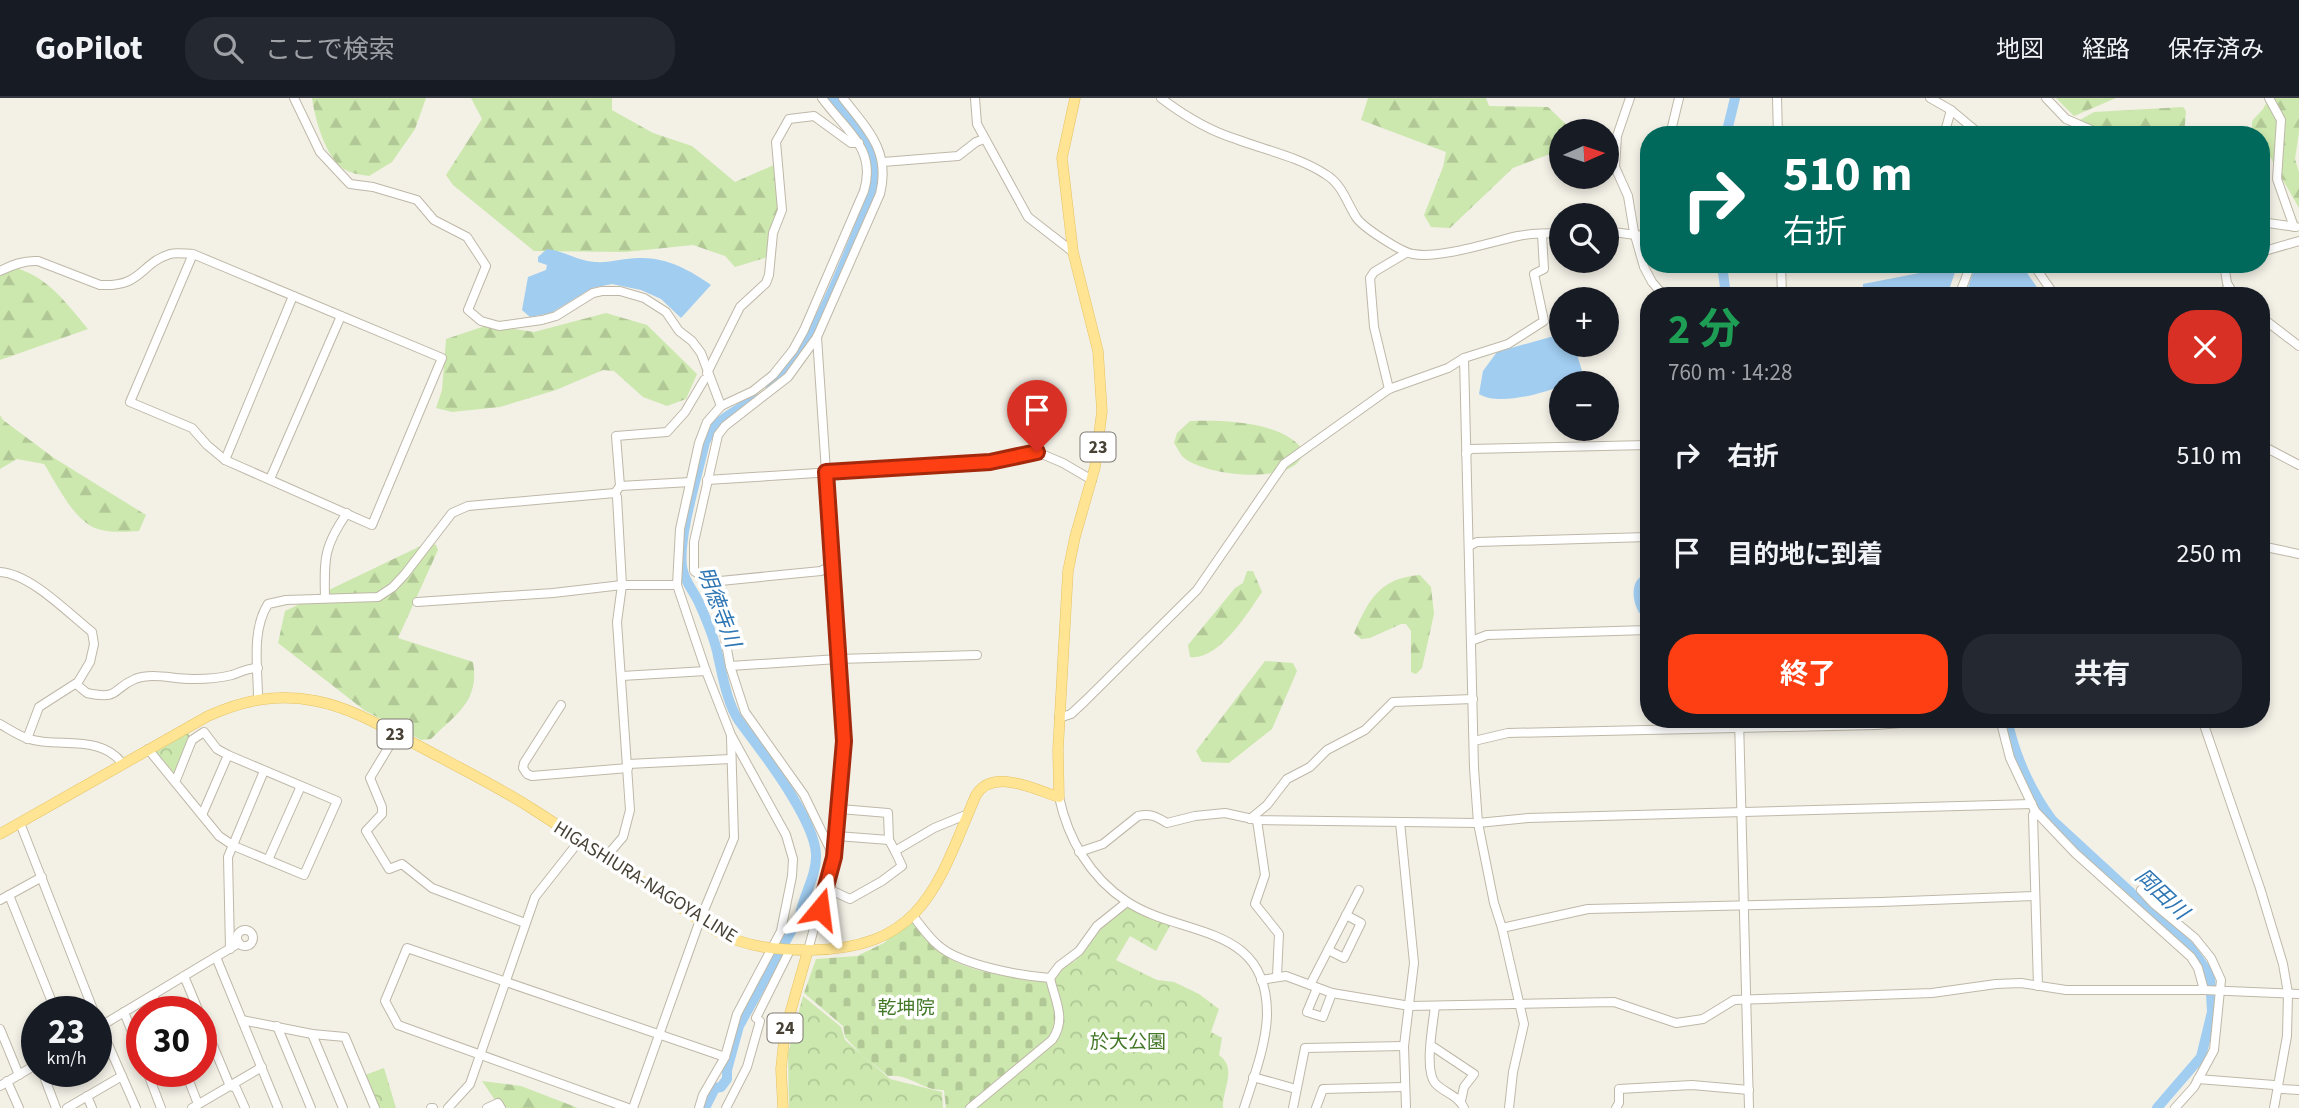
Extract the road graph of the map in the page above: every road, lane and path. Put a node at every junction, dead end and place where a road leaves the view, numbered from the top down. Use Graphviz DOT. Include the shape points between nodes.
graph roads {
  1 [pos="293,98"];
  2 [pos="822,98"];
  3 [pos="843,98"];
  4 [pos="975,98"];
  5 [pos="1075,98"];
  6 [pos="1161,98"];
  7 [pos="1630,98"];
  8 [pos="1679,98"];
  9 [pos="1777,98"];
  10 [pos="1930,98"];
  11 [pos="2046,98"];
  12 [pos="2269,98"];
  13 [pos="1951,110"];
  14 [pos="1672,126"];
  15 [pos="1778,126"];
  16 [pos="1947,126"];
  17 [pos="1970,126"];
  18 [pos="2082,126"];
  19 [pos="984,139"];
  20 [pos="859,143"];
  21 [pos="883,162"];
  22 [pos="2270,223"];
  23 [pos="2296,226"];
  24 [pos="1619,233"];
  25 [pos="1542,234"];
  26 [pos="1549,234"];
  27 [pos="1640,235"];
  28 [pos="1635,236"];
  29 [pos="2299,241"];
  30 [pos="2270,249"];
  31 [pos="1073,252"];
  32 [pos="1640,252"];
  33 [pos="1406,253"];
  34 [pos="193,254"];
  35 [pos="0,271"];
  36 [pos="1646,273"];
  37 [pos="2226,273"];
  38 [pos="1657,287"];
  39 [pos="2229,287"];
  40 [pos="293,296"];
  41 [pos="341,316"];
  42 [pos="2270,324"];
  43 [pos="817,337"];
  44 [pos="2299,346"];
  45 [pos="1464,358"];
  46 [pos="706,376"];
  47 [pos="1389,389"];
  48 [pos="722,406"];
  49 [pos="732,420"];
  50 [pos="1640,445"];
  51 [pos="2270,450"];
  52 [pos="1466,454"];
  53 [pos="225,460"];
  54 [pos="2299,465"];
  55 [pos="826,472"];
  56 [pos="271,480"];
  57 [pos="708,480"];
  58 [pos="1092,480"];
  59 [pos="690,482"];
  60 [pos="617,490"];
  61 [pos="347,513"];
  62 [pos="1640,537"];
  63 [pos="1469,546"];
  64 [pos="2270,548"];
  65 [pos="2299,554"];
  66 [pos="832,565"];
  67 [pos="0,572"];
  68 [pos="710,582"];
  69 [pos="622,585"];
  70 [pos="677,585"];
  71 [pos="325,598"];
  72 [pos="417,602"];
  73 [pos="1640,630"];
  74 [pos="1471,641"];
  75 [pos="977,655"];
  76 [pos="838,659"];
  77 [pos="730,666"];
  78 [pos="258,668"];
  79 [pos="706,671"];
  80 [pos="622,676"];
  81 [pos="76,684"];
  82 [pos="258,698"];
  83 [pos="1473,699"];
  84 [pos="561,705"];
  85 [pos="1059,718"];
  86 [pos="0,724"];
  87 [pos="1640,727"];
  88 [pos="1739,728"];
  89 [pos="2002,728"];
  90 [pos="2205,728"];
  91 [pos="396,734"];
  92 [pos="731,735"];
  93 [pos="27,738"];
  94 [pos="1474,741"];
  95 [pos="148,749"];
  96 [pos="228,755"];
  97 [pos="731,759"];
  98 [pos="122,763"];
  99 [pos="628,766"];
  100 [pos="264,771"];
  101 [pos="176,780"];
  102 [pos="301,786"];
  103 [pos="1059,797"];
  104 [pos="2033,807"];
  105 [pos="839,809"];
  106 [pos="1741,812"];
  107 [pos="968,814"];
  108 [pos="202,815"];
  109 [pos="953,820"];
  110 [pos="1253,820"];
  111 [pos="1400,822"];
  112 [pos="20,823"];
  113 [pos="1478,823"];
  114 [pos="963,827"];
  115 [pos="0,834"];
  116 [pos="837,836"];
  117 [pos="580,840"];
  118 [pos="889,840"];
  119 [pos="234,846"];
  120 [pos="895,851"];
  121 [pos="1079,852"];
  122 [pos="606,857"];
  123 [pos="834,857"];
  124 [pos="268,860"];
  125 [pos="42,877"];
  126 [pos="827,888"];
  127 [pos="1359,890"];
  128 [pos="2141,890"];
  129 [pos="9,895"];
  130 [pos="2035,896"];
  131 [pos="0,900"];
  132 [pos="1127,901"];
  133 [pos="1743,904"];
  134 [pos="1346,915"];
  135 [pos="913,916"];
  136 [pos="700,920"];
  137 [pos="524,923"];
  138 [pos="1502,928"];
  139 [pos="239,943"];
  140 [pos="230,949"];
  141 [pos="772,949"];
  142 [pos="790,950"];
  143 [pos="808,950"];
  144 [pos="1328,950"];
  145 [pos="216,957"];
  146 [pos="184,976"];
  147 [pos="1277,976"];
  148 [pos="1050,978"];
  149 [pos="1261,981"];
  150 [pos="505,983"];
  151 [pos="1313,986"];
  152 [pos="2038,986"];
  153 [pos="2204,990"];
  154 [pos="2221,990"];
  155 [pos="1332,993"];
  156 [pos="2288,993"];
  157 [pos="2299,994"];
  158 [pos="153,995"];
  159 [pos="50,996"];
  160 [pos="88,996"];
  161 [pos="192,996"];
  162 [pos="1745,999"];
  163 [pos="1519,1003"];
  164 [pos="1410,1006"];
  165 [pos="1435,1006"];
  166 [pos="124,1012"];
  167 [pos="126,1017"];
  168 [pos="112,1019"];
  169 [pos="242,1020"];
  170 [pos="277,1026"];
  171 [pos="0,1029"];
  172 [pos="312,1034"];
  173 [pos="658,1034"];
  174 [pos="1404,1046"];
  175 [pos="1432,1046"];
  176 [pos="480,1054"];
  177 [pos="217,1055"];
  178 [pos="112,1056"];
  179 [pos="725,1057"];
  180 [pos="261,1067"];
  181 [pos="19,1075"];
  182 [pos="122,1076"];
  183 [pos="1254,1077"];
  184 [pos="2198,1079"];
  185 [pos="4,1084"];
  186 [pos="230,1086"];
  187 [pos="2278,1086"];
  188 [pos="48,1087"];
  189 [pos="153,1087"];
  190 [pos="190,1087"];
  191 [pos="1404,1087"];
  192 [pos="1296,1089"];
  193 [pos="1749,1090"];
  194 [pos="2299,1090"];
  195 [pos="87,1096"];
  196 [pos="209,1104"];
  197 [pos="1463,1105"];
  198 [pos="195,1106"];
  199 [pos="19,1108"];
  200 [pos="56,1108"];
  201 [pos="67,1108"];
  202 [pos="92,1108"];
  203 [pos="136,1108"];
  204 [pos="161,1108"];
  205 [pos="245,1108"];
  206 [pos="278,1108"];
  207 [pos="311,1108"];
  208 [pos="343,1108"];
  209 [pos="375,1108"];
  210 [pos="448,1108"];
  211 [pos="487,1108"];
  212 [pos="501,1108"];
  213 [pos="631,1108"];
  214 [pos="699,1108"];
  215 [pos="726,1108"];
  216 [pos="783,1108"];
  217 [pos="971,1108"];
  218 [pos="1244,1108"];
  219 [pos="1293,1108"];
  220 [pos="1316,1108"];
  221 [pos="1406,1108"];
  222 [pos="1509,1108"];
  223 [pos="1616,1108"];
  224 [pos="1749,1108"];
  225 [pos="2175,1108"];
  226 [pos="2274,1108"];
  1 -- 46 [label="street" via="320,152 350,184 413,198 434,220 467,237 486,266 468,310 481,321 499,326 542,320 593,293 620,291 651,301 666,312 701,353"];
  2 -- 20 [label="street"];
  3 -- 21 [label="street" via="870,133"];
  4 -- 19 [label="street" via="975,116"];
  5 -- 31 [label="main road, 23" via="1062,158"];
  6 -- 33 [label="street" via="1228,136 1325,173 1340,186 1357,219"];
  7 -- 28 [label="street" via="1617,136 1615,167 1630,204"];
  8 -- 14 [label="street"];
  9 -- 15 [label="street"];
  10 -- 13 [label="street"];
  11 -- 18 [label="street" via="2066,119"];
  12 -- 23 [label="street" via="2281,120 2277,179"];
  13 -- 16 [label="street"];
  13 -- 17 [label="street"];
  19 -- 21 [label="street" via="958,156"];
  19 -- 31 [label="street" via="1028,217"];
  20 -- 46 [label="street" via="851,143 814,116 789,119 780,132 776,156 782,210 772,233 769,275 740,307"];
  20 -- 48 [label="street" via="868,163 867,183 804,330 773,375"];
  21 -- 43 [label="street" via="880,194"];
  22 -- 23 [label="street"];
  24 -- 28 [label="street"];
  25 -- 26 [label="street"];
  25 -- 33 [label="street" via="1431,254"];
  25 -- 45 [label="street" via="1544,269 1534,274 1544,321 1517,340"];
  27 -- 28 [label="street"];
  28 -- 32 [label="street"];
  29 -- 30 [label="street"];
  31 -- 58 [label="main road, 23" via="1094,331 1102,392"];
  33 -- 47 [label="street" via="1370,278 1374,327"];
  34 -- 35 [label="street" via="171,254 131,282 110,285 38,261"];
  34 -- 40 [label="street"];
  34 -- 53 [label="street" via="130,402 192,428"];
  36 -- 38 [label="street"];
  37 -- 39 [label="street"];
  40 -- 41 [label="street"];
  40 -- 53 [label="street"];
  41 -- 56 [label="street"];
  41 -- 61 [label="street" via="442,358 372,525"];
  42 -- 44 [label="street"];
  43 -- 49 [label="street" via="788,377"];
  43 -- 55 [label="street"];
  45 -- 47 [label="street"];
  45 -- 52 [label="street"];
  46 -- 48 [label="street"];
  46 -- 60 [label="street" via="670,430 616,436"];
  47 -- 85 [label="street" via="1284,464 1196,590 1085,701"];
  48 -- 49 [label="street"];
  48 -- 59 [label="street" via="703,429"];
  49 -- 57 [label="street" via="718,435"];
  50 -- 52 [label="street" via="1470,449"];
  51 -- 54 [label="street"];
  52 -- 63 [label="street"];
  53 -- 56 [label="street"];
  55 -- 57 [label="street"];
  55 -- 58 [label="street" via="990,462 1033,452"];
  55 -- 66 [label="street"];
  56 -- 61 [label="street"];
  57 -- 68 [label="street" via="693,559 694,571"];
  58 -- 85 [label="main road, 23" via="1068,571"];
  59 -- 60 [label="street"];
  59 -- 70 [label="street" via="680,529"];
  60 -- 69 [label="street"];
  60 -- 71 [label="street" via="468,506 452,513 393,587 377,597"];
  61 -- 71 [label="street" via="332,534 324,557"];
  62 -- 63 [label="street" via="1477,542"];
  63 -- 74 [label="street"];
  64 -- 65 [label="street"];
  66 -- 68 [label="street" via="821,571"];
  66 -- 76 [label="street"];
  67 -- 81 [label="street" via="40,589 92,632 90,662"];
  68 -- 77 [label="street"];
  69 -- 70 [label="street"];
  69 -- 72 [label="street"];
  69 -- 80 [label="street" via="617,622"];
  70 -- 79 [label="street"];
  71 -- 78 [label="street" via="268,604 258,628"];
  73 -- 74 [label="street" via="1487,635"];
  74 -- 83 [label="street"];
  75 -- 76 [label="street"];
  76 -- 77 [label="street"];
  76 -- 105 [label="street" via="844,741"];
  77 -- 123 [label="street" via="745,712 804,795"];
  78 -- 81 [label="street" via="215,678 135,679 113,695 87,694"];
  78 -- 82 [label="street"];
  79 -- 80 [label="street"];
  79 -- 92 [label="street"];
  80 -- 99 [label="street"];
  81 -- 93 [label="street" via="39,707"];
  82 -- 91 [label="main road, HIGASHIURA-NAGOYA LINE / 23" via="319,701"];
  82 -- 95 [label="main road, HIGASHIURA-NAGOYA LINE / 23" via="208,716"];
  83 -- 94 [label="street"];
  83 -- 110 [label="street" via="1393,702 1365,730 1287,779"];
  84 -- 99 [label="street" via="524,763 525,772 533,776"];
  85 -- 103 [label="main road, 23"];
  86 -- 93 [label="street"];
  87 -- 94 [label="street" via="1508,733"];
  88 -- 106 [label="street"];
  89 -- 104 [label="street" via="2010,758"];
  90 -- 156 [label="street" via="2280,947"];
  91 -- 117 [label="main road, HIGASHIURA-NAGOYA LINE / 23" via="480,778"];
  91 -- 137 [label="street" via="370,778 382,814 366,831 389,869 402,864 432,888"];
  92 -- 97 [label="street"];
  92 -- 141 [label="street" via="786,835 793,859 781,931"];
  93 -- 98 [label="street" via="102,748"];
  94 -- 113 [label="street"];
  95 -- 98 [label="main road, HIGASHIURA-NAGOYA LINE / 23"];
  95 -- 101 [label="street"];
  96 -- 100 [label="street"];
  96 -- 101 [label="street" via="204,732 192,740"];
  96 -- 108 [label="street"];
  97 -- 99 [label="street"];
  97 -- 136 [label="street" via="734,838"];
  98 -- 112 [label="main road, HIGASHIURA-NAGOYA LINE / 23"];
  99 -- 122 [label="street" via="628,824"];
  100 -- 102 [label="street"];
  100 -- 119 [label="street"];
  101 -- 108 [label="street"];
  102 -- 124 [label="street"];
  102 -- 124 [label="street" via="337,801 304,875"];
  103 -- 107 [label="main road, HIGASHIURA-NAGOYA LINE / 23" via="991,782 979,790"];
  103 -- 121 [label="street" via="1063,819"];
  104 -- 106 [label="street"];
  104 -- 130 [label="street"];
  104 -- 153 [label="street" via="2075,853 2191,957"];
  105 -- 116 [label="street"];
  105 -- 118 [label="street" via="888,813"];
  106 -- 113 [label="street"];
  106 -- 133 [label="street"];
  107 -- 109 [label="street"];
  107 -- 114 [label="main road, HIGASHIURA-NAGOYA LINE / 23"];
  108 -- 119 [label="street"];
  109 -- 114 [label="street"];
  109 -- 120 [label="street"];
  110 -- 111 [label="street"];
  110 -- 121 [label="street" via="1215,813 1167,824 1152,815 1138,816 1103,844"];
  110 -- 147 [label="street" via="1265,875 1255,904 1279,934"];
  111 -- 113 [label="street"];
  111 -- 164 [label="street" via="1414,963"];
  112 -- 115 [label="main road, HIGASHIURA-NAGOYA LINE / 23"];
  112 -- 125 [label="street"];
  113 -- 138 [label="street"];
  114 -- 135 [label="main road, HIGASHIURA-NAGOYA LINE / 23" via="937,884"];
  116 -- 118 [label="street"];
  116 -- 123 [label="street"];
  117 -- 122 [label="main road, HIGASHIURA-NAGOYA LINE / 23"];
  117 -- 137 [label="street" via="535,897"];
  118 -- 120 [label="street"];
  119 -- 124 [label="street"];
  119 -- 140 [label="street" via="229,857"];
  120 -- 126 [label="street" via="902,866 863,893 850,899"];
  121 -- 132 [label="street" via="1097,876"];
  122 -- 136 [label="main road, HIGASHIURA-NAGOYA LINE / 23"];
  123 -- 126 [label="street"];
  125 -- 129 [label="street"];
  125 -- 160 [label="street"];
  126 -- 143 [label="street"];
  127 -- 134 [label="street"];
  128 -- 154 [label="street" via="2204,948 2218,971"];
  129 -- 131 [label="street"];
  129 -- 159 [label="street"];
  130 -- 133 [label="street"];
  130 -- 152 [label="street"];
  132 -- 148 [label="street" via="1097,926"];
  132 -- 149 [label="street" via="1230,942"];
  133 -- 138 [label="street" via="1588,909"];
  133 -- 162 [label="street"];
  134 -- 144 [label="street"];
  134 -- 144 [label="street" via="1361,923 1344,958"];
  135 -- 143 [label="main road, HIGASHIURA-NAGOYA LINE / 23" via="867,943"];
  135 -- 148 [label="street" via="939,946 960,958 1016,975"];
  136 -- 141 [label="main road, HIGASHIURA-NAGOYA LINE / 23" via="739,942"];
  136 -- 173 [label="street"];
  137 -- 150 [label="street"];
  138 -- 163 [label="street"];
  139 -- 140 [label="street"];
  140 -- 145 [label="street"];
  141 -- 142 [label="main road, HIGASHIURA-NAGOYA LINE / 23"];
  141 -- 179 [label="street" via="737,1014"];
  142 -- 143 [label="main road, HIGASHIURA-NAGOYA LINE / 23"];
  142 -- 215 [label="street" via="756,1018 760,1021 747,1067"];
  143 -- 216 [label="main road, 24" via="785,1031"];
  144 -- 151 [label="street"];
  145 -- 146 [label="street"];
  145 -- 169 [label="street"];
  146 -- 158 [label="street"];
  146 -- 161 [label="street"];
  147 -- 149 [label="street"];
  147 -- 151 [label="street"];
  148 -- 217 [label="street" via="1060,1017 1058,1031"];
  149 -- 183 [label="street" via="1266,1025"];
  150 -- 173 [label="street"];
  150 -- 176 [label="street"];
  150 -- 176 [label="street" via="407,948 385,1001 398,1025"];
  151 -- 155 [label="street"];
  151 -- 155 [label="street" via="1307,1012 1323,1017"];
  152 -- 153 [label="street"];
  152 -- 162 [label="street" via="1996,984 1932,993"];
  153 -- 154 [label="street"];
  154 -- 156 [label="street"];
  154 -- 184 [label="street" via="2214,1049"];
  155 -- 164 [label="street"];
  156 -- 157 [label="street"];
  156 -- 187 [label="street" via="2287,1044"];
  158 -- 166 [label="street"];
  162 -- 163 [label="street" via="1734,1000 1703,1019 1676,1023 1614,1002"];
  162 -- 193 [label="street"];
  163 -- 165 [label="street"];
  163 -- 222 [label="street" via="1524,1024"];
  164 -- 165 [label="street"];
  164 -- 174 [label="street"];
  165 -- 175 [label="street"];
  166 -- 167 [label="street"];
  166 -- 168 [label="street"];
  169 -- 170 [label="street"];
  169 -- 180 [label="street"];
  170 -- 172 [label="street"];
  170 -- 207 [label="street"];
  171 -- 181 [label="street"];
  172 -- 208 [label="street"];
  172 -- 209 [label="street" via="345,1037"];
  173 -- 179 [label="street"];
  173 -- 213 [label="street"];
  174 -- 191 [label="street"];
  174 -- 192 [label="street" via="1306,1048"];
  175 -- 197 [label="street" via="1429,1071 1436,1084"];
  175 -- 197 [label="street" via="1474,1074 1464,1087"];
  176 -- 210 [label="street" via="470,1084"];
  176 -- 213 [label="street"];
  177 -- 186 [label="street"];
  178 -- 182 [label="street"];
  179 -- 214 [label="street"];
  180 -- 186 [label="street"];
  180 -- 206 [label="street"];
  181 -- 185 [label="street"];
  182 -- 195 [label="street"];
  182 -- 203 [label="street"];
  183 -- 192 [label="street"];
  183 -- 218 [label="street"];
  184 -- 187 [label="street"];
  184 -- 225 [label="street"];
  185 -- 199 [label="street"];
  186 -- 196 [label="street"];
  186 -- 205 [label="street" via="236,1088"];
  187 -- 194 [label="street"];
  187 -- 226 [label="street"];
  188 -- 200 [label="street"];
  189 -- 204 [label="street"];
  190 -- 198 [label="street"];
  191 -- 220 [label="street" via="1323,1089"];
  191 -- 221 [label="street"];
  192 -- 219 [label="street"];
  193 -- 223 [label="street" via="1692,1085 1619,1089"];
  193 -- 224 [label="street"];
  195 -- 201 [label="street"];
  195 -- 202 [label="street"];
  196 -- 198 [label="street"];
  211 -- 212 [label="street" via="498,1103"];
}
